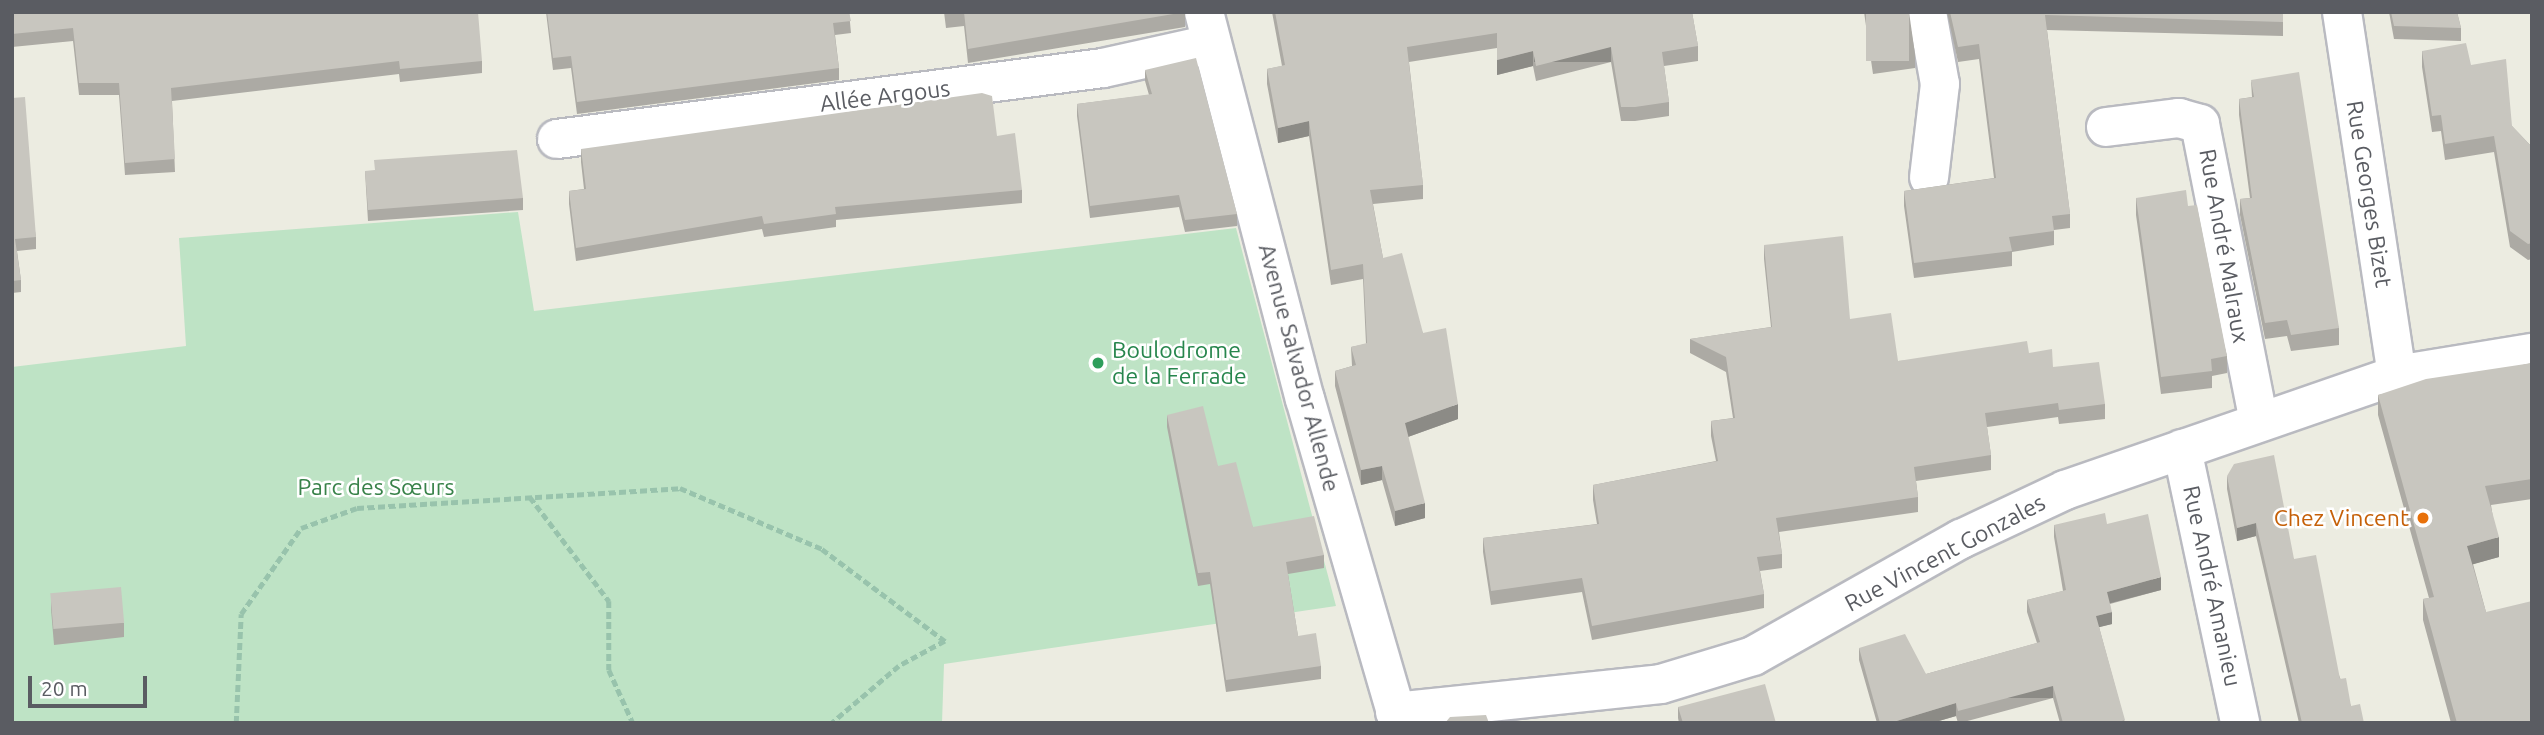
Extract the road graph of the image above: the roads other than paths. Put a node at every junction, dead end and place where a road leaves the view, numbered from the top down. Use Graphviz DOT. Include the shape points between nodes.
graph roads {
  1 [pos="1927,12"];
  2 [pos="2342,12"];
  3 [pos="1208,28"];
  4 [pos="2106,127"];
  5 [pos="557,139"];
  6 [pos="1929,177"];
  7 [pos="2532,353"];
  8 [pos="2397,375"];
  9 [pos="2259,421"];
  10 [pos="2182,449"];
  11 [pos="1397,717"];
  12 [pos="2240,723"];
  1 -- 6 [label="street" via="1940,84"];
  2 -- 8 [label="street, Rue Georges Bizet"];
  3 -- 5 [label="street, Allée Argous" via="1103,68"];
  3 -- 11 [label="street, Avenue Salvador Allende"];
  4 -- 9 [label="street, Rue André Malraux" via="2179,118 2200,124"];
  7 -- 8 [label="street, Rue Vincent Gonzales"];
  8 -- 9 [label="street, Rue Vincent Gonzales"];
  9 -- 10 [label="street, Rue Vincent Gonzales"];
  10 -- 11 [label="street, Rue Vincent Gonzales" via="2015,512 1753,656 1661,684"];
  10 -- 12 [label="street, Rue André Amanieu"];
}
